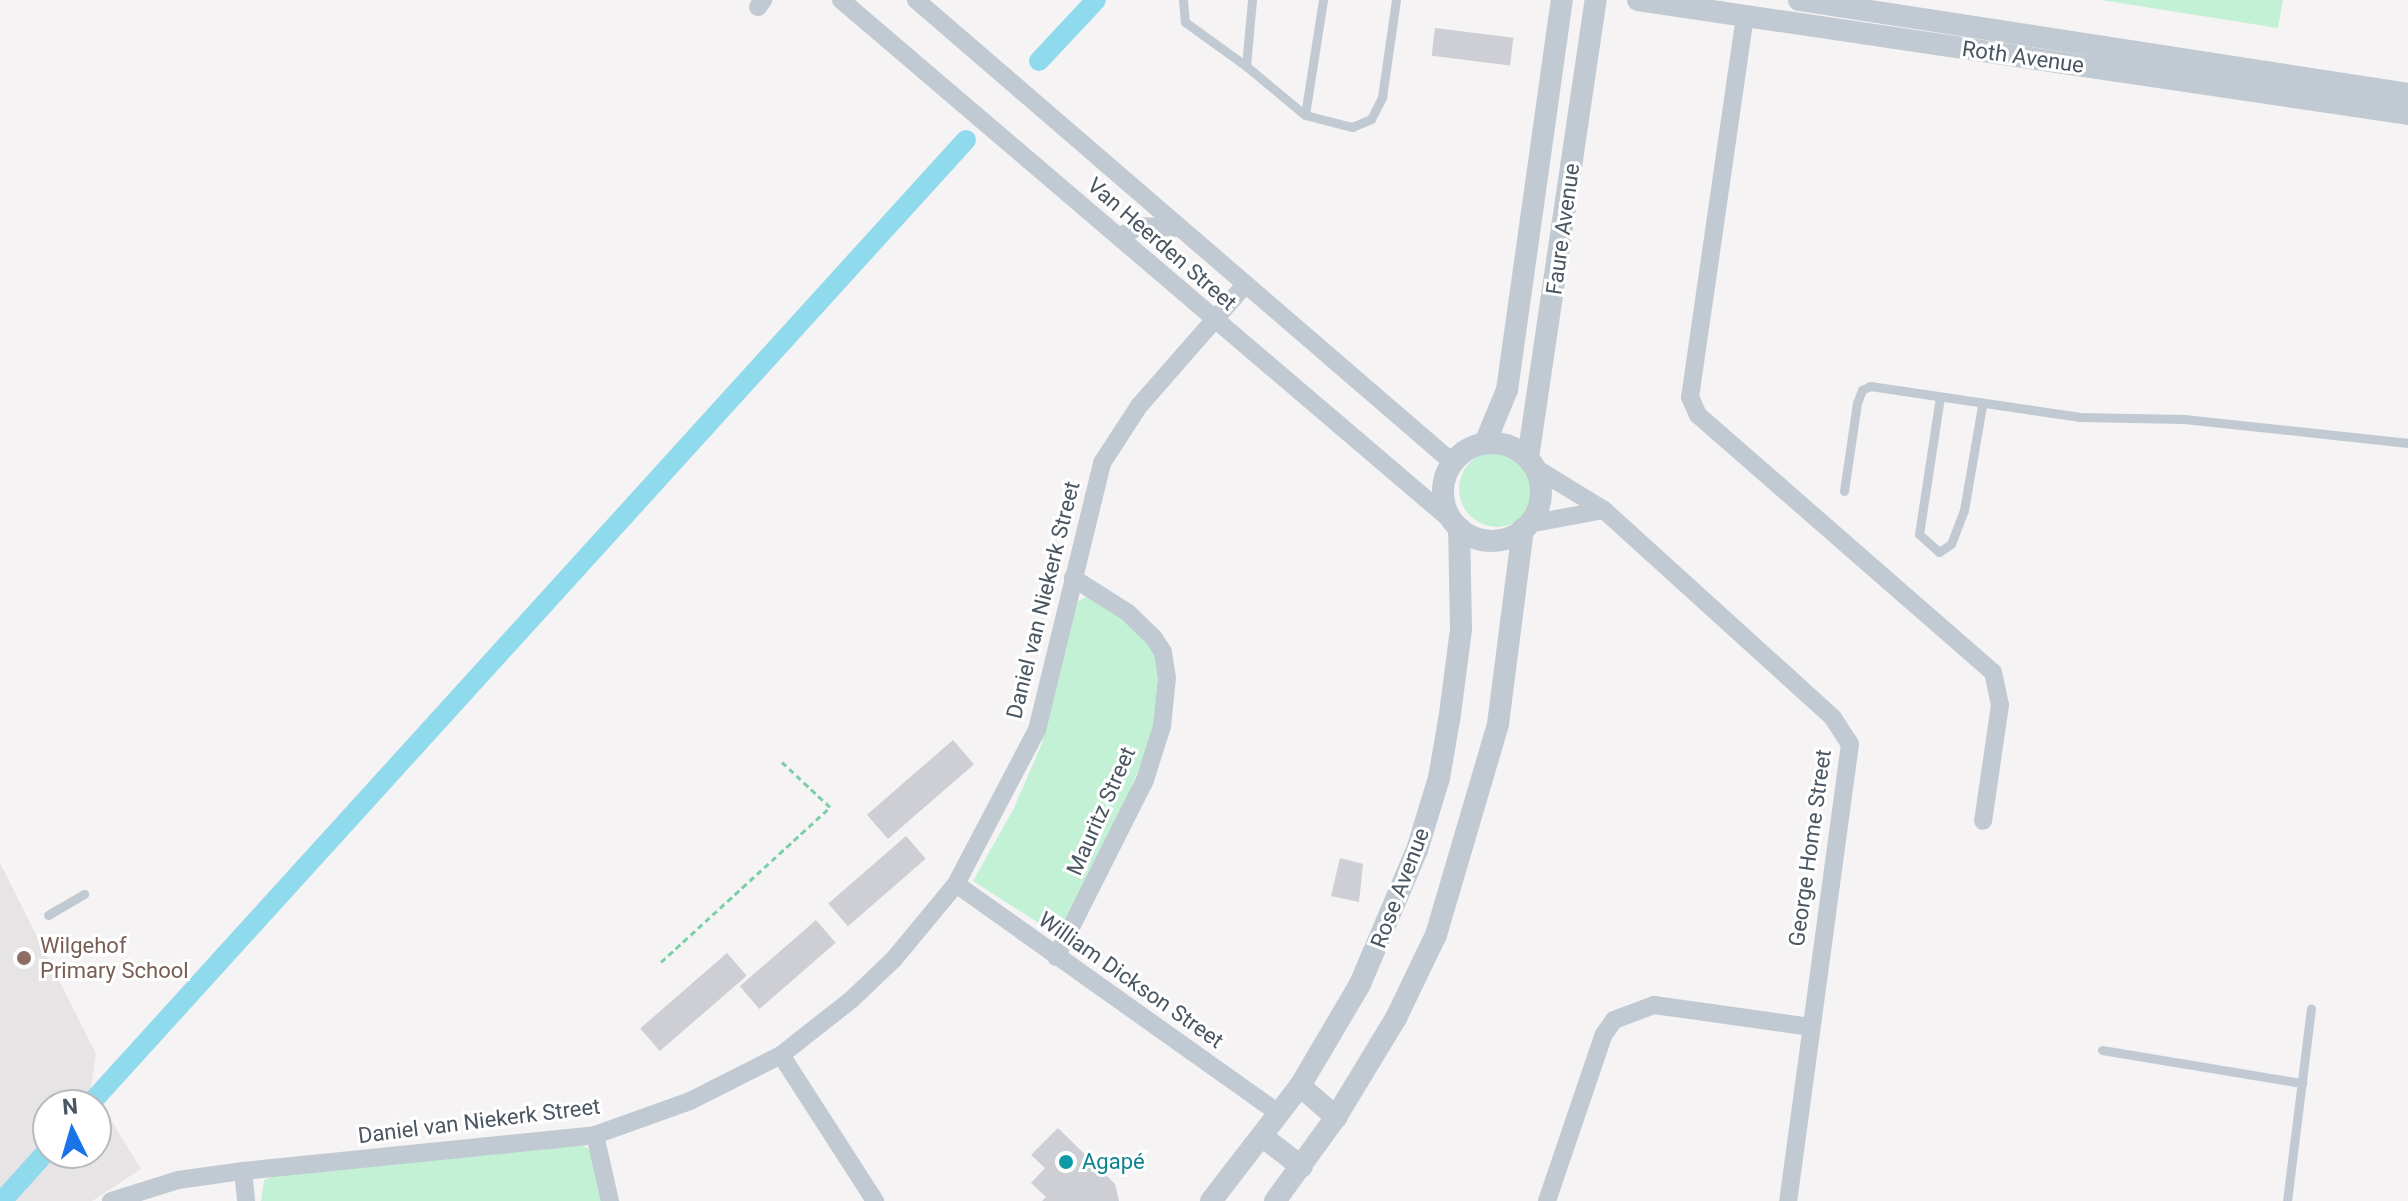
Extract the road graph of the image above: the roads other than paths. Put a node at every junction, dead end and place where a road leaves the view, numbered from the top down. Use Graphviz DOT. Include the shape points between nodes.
graph roads {
  1 [pos="841,0"];
  2 [pos="916,0"];
  3 [pos="1183,0"];
  4 [pos="1252,0"];
  5 [pos="1323,0"];
  6 [pos="1396,0"];
  7 [pos="1562,0"];
  8 [pos="1596,0"];
  9 [pos="1638,0"];
  10 [pos="1799,0"];
  11 [pos="1745,16"];
  12 [pos="1246,66"];
  13 [pos="2408,94"];
  14 [pos="2408,114"];
  15 [pos="1305,115"];
  16 [pos="1565,205"];
  17 [pos="1531,207"];
  18 [pos="1180,229"];
  19 [pos="1119,237"];
  20 [pos="1245,285"];
  21 [pos="1213,319"];
  22 [pos="1940,397"];
  23 [pos="1982,406"];
  24 [pos="1485,443"];
  25 [pos="2408,443"];
  26 [pos="1452,462"];
  27 [pos="1531,463"];
  28 [pos="1844,491"];
  29 [pos="1604,510"];
  30 [pos="1456,525"];
  31 [pos="1526,526"];
  32 [pos="1073,578"];
  33 [pos="1983,821"];
  34 [pos="956,884"];
  35 [pos="84,894"];
  36 [pos="48,915"];
  37 [pos="1056,957"];
  38 [pos="2311,1008"];
  39 [pos="1810,1027"];
  40 [pos="2102,1050"];
  41 [pos="781,1055"];
  42 [pos="2302,1083"];
  43 [pos="1300,1086"];
  44 [pos="1280,1114"];
  45 [pos="1336,1117"];
  46 [pos="595,1135"];
  47 [pos="1263,1137"];
  48 [pos="1302,1167"];
  49 [pos="243,1171"];
  50 [pos="111,1201"];
  51 [pos="246,1201"];
  52 [pos="610,1201"];
  53 [pos="875,1201"];
  54 [pos="1211,1201"];
  55 [pos="1275,1201"];
  56 [pos="1547,1201"];
  57 [pos="1788,1201"];
  58 [pos="2287,1201"];
  1 -- 19 [label="street, Van Heerden Street"];
  2 -- 18 [label="street, Van Heerden Street"];
  3 -- 12 [label="lane" via="1185,22"];
  4 -- 12 [label="lane"];
  5 -- 15 [label="lane"];
  6 -- 15 [label="lane" via="1387,79 1371,119 1352,127"];
  7 -- 17 [label="street, Faure Avenue"];
  8 -- 16 [label="street, Faure Avenue"];
  9 -- 11 [label="street, Roth Avenue"];
  10 -- 13 [label="street, Roth Avenue"];
  11 -- 14 [label="street, Roth Avenue"];
  11 -- 33 [label="street" via="1690,397 1698,415 1993,672 2000,705"];
  12 -- 15 [label="lane"];
  16 -- 17 [label="street"];
  16 -- 27 [label="street, Faure Avenue"];
  17 -- 24 [label="street, Faure Avenue" via="1507,390"];
  18 -- 19 [label="street" via="1150,224"];
  18 -- 20 [label="street, Van Heerden Street"];
  19 -- 21 [label="street, Van Heerden Street"];
  20 -- 21 [label="street, Daniel van Niekerk Street"];
  20 -- 26 [label="street, Van Heerden Street"];
  21 -- 30 [label="street, Van Heerden Street"];
  21 -- 32 [label="street, Daniel van Niekerk Street" via="1139,406 1102,463"];
  22 -- 23 [label="lane"];
  22 -- 23 [label="lane" via="1919,534 1939,552 1951,544 1964,510"];
  22 -- 28 [label="lane" via="1870,386 1862,390"];
  23 -- 25 [label="lane" via="2079,417 2184,419"];
  24 -- 26 [label="street"];
  24 -- 27 [label="street" via="1503,444"];
  26 -- 30 [label="street" via="1442,486"];
  27 -- 29 [label="street, George Home Street"];
  27 -- 31 [label="street" via="1540,497"];
  29 -- 31 [label="street"];
  29 -- 39 [label="street, George Home Street" via="1833,718 1850,744"];
  30 -- 31 [label="street" via="1484,540"];
  30 -- 43 [label="street, Rose Avenue" via="1461,629 1439,778 1391,917 1360,984"];
  31 -- 45 [label="street, Rose Avenue" via="1498,724 1458,871 1436,935 1396,1018"];
  32 -- 34 [label="street, Daniel van Niekerk Street" via="1037,730"];
  32 -- 37 [label="street, Mauritz Street" via="1127,612 1154,638 1163,652 1167,678 1162,726 1145,780"];
  34 -- 37 [label="street, William Dickson Street"];
  34 -- 41 [label="street, Daniel van Niekerk Street" via="894,959"];
  35 -- 36 [label="lane"];
  37 -- 44 [label="street, William Dickson Street"];
  38 -- 42 [label="lane"];
  39 -- 56 [label="street" via="1654,1005 1614,1020 1599,1046"];
  39 -- 57 [label="street, George Home Street"];
  40 -- 42 [label="lane"];
  41 -- 46 [label="street, Daniel van Niekerk Street" via="690,1101"];
  41 -- 53 [label="street"];
  42 -- 58 [label="lane"];
  43 -- 44 [label="street, Rose Avenue"];
  43 -- 45 [label="street"];
  44 -- 47 [label="street, Rose Avenue"];
  45 -- 48 [label="street, Rose Avenue"];
  46 -- 49 [label="street, Daniel van Niekerk Street"];
  46 -- 52 [label="street"];
  47 -- 48 [label="street"];
  47 -- 54 [label="street, Rose Avenue"];
  48 -- 55 [label="street, Rose Avenue"];
  49 -- 50 [label="street, Daniel van Niekerk Street" via="178,1180"];
  49 -- 51 [label="street"];
}
